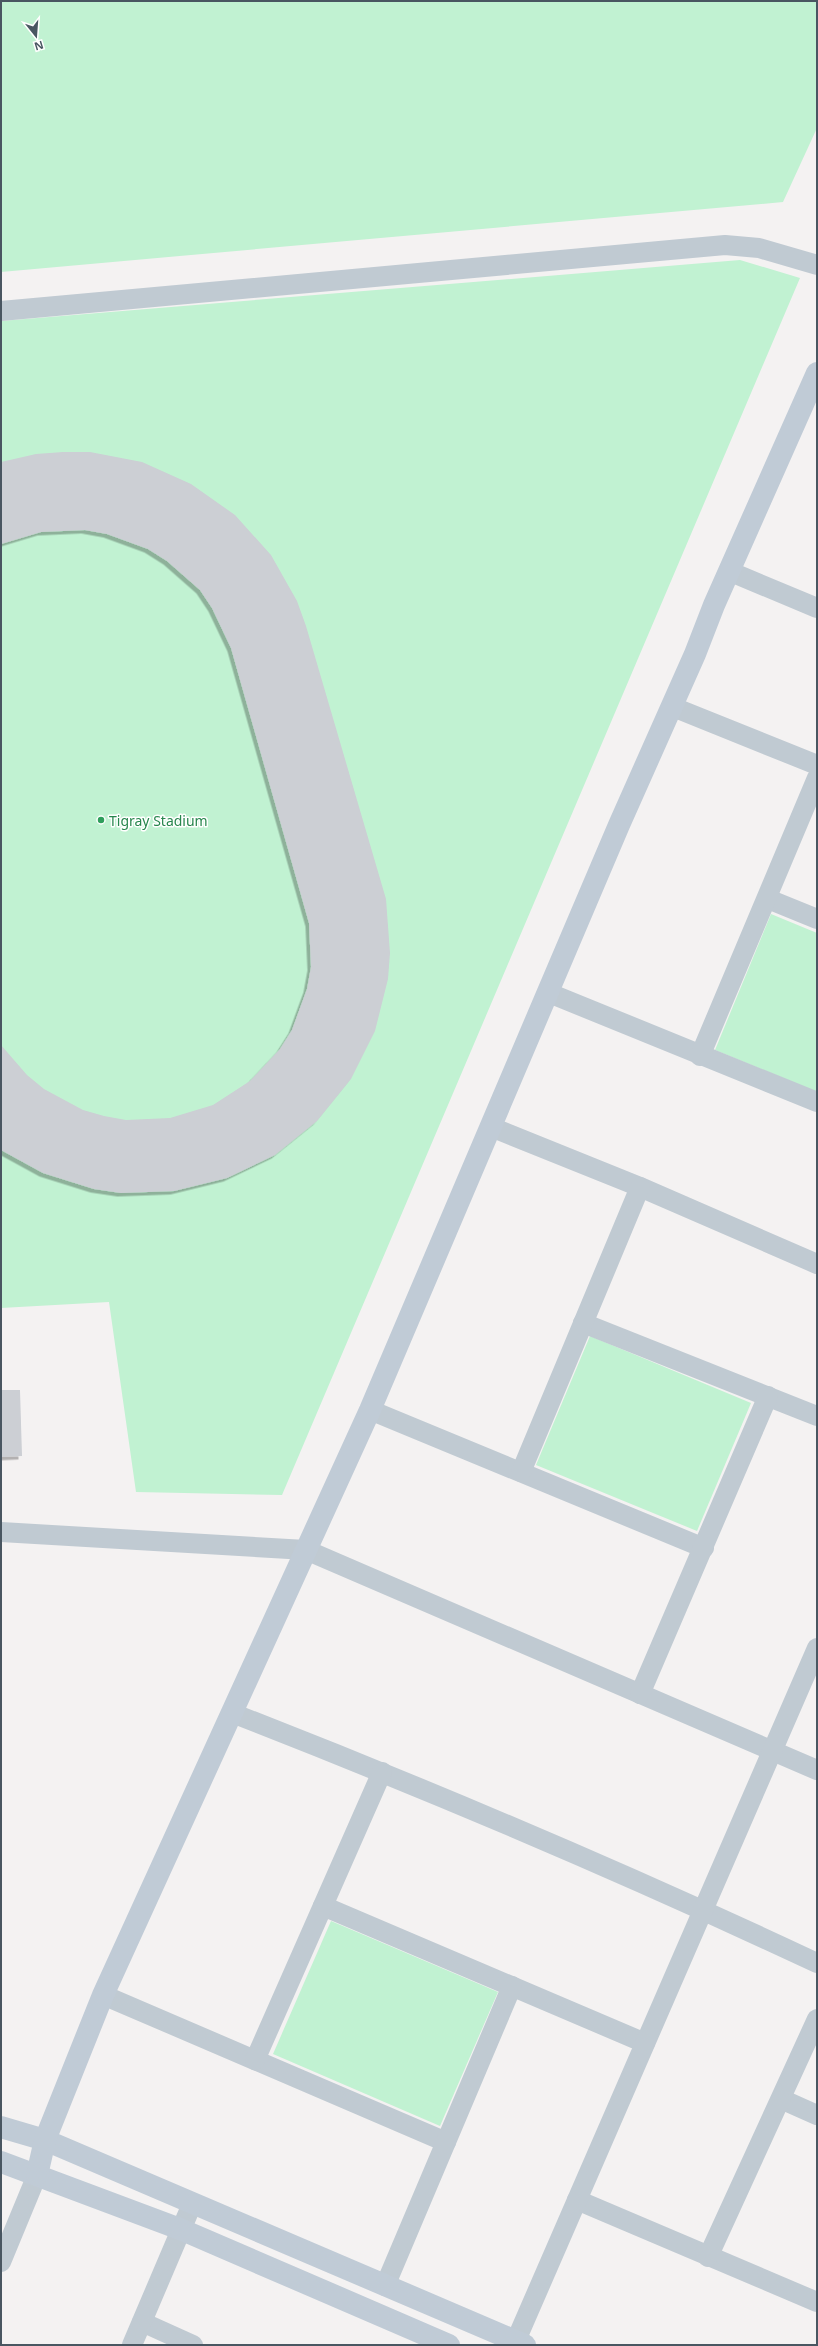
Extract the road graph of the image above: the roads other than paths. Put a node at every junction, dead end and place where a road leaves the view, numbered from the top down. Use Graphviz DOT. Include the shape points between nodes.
graph roads {
  1 [pos="817,265"];
  2 [pos="1,311"];
  3 [pos="817,372"];
  4 [pos="731,572"];
  5 [pos="817,608"];
  6 [pos="673,707"];
  7 [pos="817,765"];
  8 [pos="817,778"];
  9 [pos="768,899"];
  10 [pos="817,919"];
  11 [pos="549,993"];
  12 [pos="700,1056"];
  13 [pos="817,1102"];
  14 [pos="491,1127"];
  15 [pos="640,1187"];
  16 [pos="817,1264"];
  17 [pos="583,1323"];
  18 [pos="768,1396"];
  19 [pos="370,1410"];
  20 [pos="817,1416"];
  21 [pos="521,1472"];
  22 [pos="1,1532"];
  23 [pos="704,1548"];
  24 [pos="306,1550"];
  25 [pos="817,1648"];
  26 [pos="640,1694"];
  27 [pos="232,1713"];
  28 [pos="772,1750"];
  29 [pos="817,1770"];
  30 [pos="382,1772"];
  31 [pos="323,1906"];
  32 [pos="703,1910"];
  33 [pos="817,1964"];
  34 [pos="512,1986"];
  35 [pos="104,1995"];
  36 [pos="817,2020"];
  37 [pos="645,2043"];
  38 [pos="255,2060"];
  39 [pos="781,2098"];
  40 [pos="817,2115"];
  41 [pos="1,2127"];
  42 [pos="45,2140"];
  43 [pos="446,2142"];
  44 [pos="1,2162"];
  45 [pos="37,2175"];
  46 [pos="577,2200"];
  47 [pos="192,2204"];
  48 [pos="180,2229"];
  49 [pos="708,2257"];
  50 [pos="1,2262"];
  51 [pos="385,2286"];
  52 [pos="817,2302"];
  53 [pos="142,2322"];
  54 [pos="518,2344"];
  55 [pos="132,2345"];
  56 [pos="193,2345"];
  57 [pos="449,2345"];
  1 -- 2 [label="street" via="759,248 725,246"];
  3 -- 4 [label="street"];
  4 -- 5 [label="street"];
  4 -- 6 [label="street" via="714,605"];
  6 -- 7 [label="street"];
  6 -- 11 [label="street" via="619,825"];
  8 -- 9 [label="street"];
  9 -- 10 [label="street"];
  9 -- 12 [label="street"];
  11 -- 12 [label="street"];
  11 -- 14 [label="street"];
  12 -- 13 [label="street"];
  14 -- 15 [label="street"];
  14 -- 19 [label="street"];
  15 -- 16 [label="street"];
  15 -- 17 [label="street"];
  17 -- 18 [label="street"];
  17 -- 21 [label="street"];
  18 -- 20 [label="street"];
  18 -- 23 [label="street"];
  19 -- 21 [label="street"];
  19 -- 24 [label="street"];
  21 -- 23 [label="street"];
  22 -- 24 [label="street"];
  23 -- 26 [label="street"];
  24 -- 26 [label="street"];
  24 -- 27 [label="street"];
  25 -- 28 [label="street"];
  26 -- 28 [label="street"];
  27 -- 30 [label="street"];
  27 -- 35 [label="street"];
  28 -- 29 [label="street"];
  28 -- 32 [label="street"];
  30 -- 31 [label="street"];
  30 -- 32 [label="street"];
  31 -- 34 [label="street"];
  31 -- 38 [label="street"];
  32 -- 33 [label="street"];
  32 -- 37 [label="street"];
  34 -- 37 [label="street"];
  34 -- 43 [label="street"];
  35 -- 38 [label="street"];
  35 -- 42 [label="street"];
  36 -- 39 [label="street"];
  37 -- 46 [label="street"];
  38 -- 43 [label="street"];
  39 -- 40 [label="street"];
  39 -- 49 [label="street"];
  41 -- 42 [label="street"];
  42 -- 45 [label="street"];
  42 -- 47 [label="street"];
  43 -- 51 [label="street"];
  44 -- 45 [label="street"];
  45 -- 48 [label="street"];
  45 -- 50 [label="street"];
  46 -- 49 [label="street"];
  46 -- 54 [label="street"];
  47 -- 48 [label="street"];
  47 -- 51 [label="street"];
  48 -- 53 [label="street"];
  48 -- 57 [label="street"];
  49 -- 52 [label="street"];
  51 -- 54 [label="street"];
  53 -- 55 [label="street"];
  53 -- 56 [label="street"];
}
